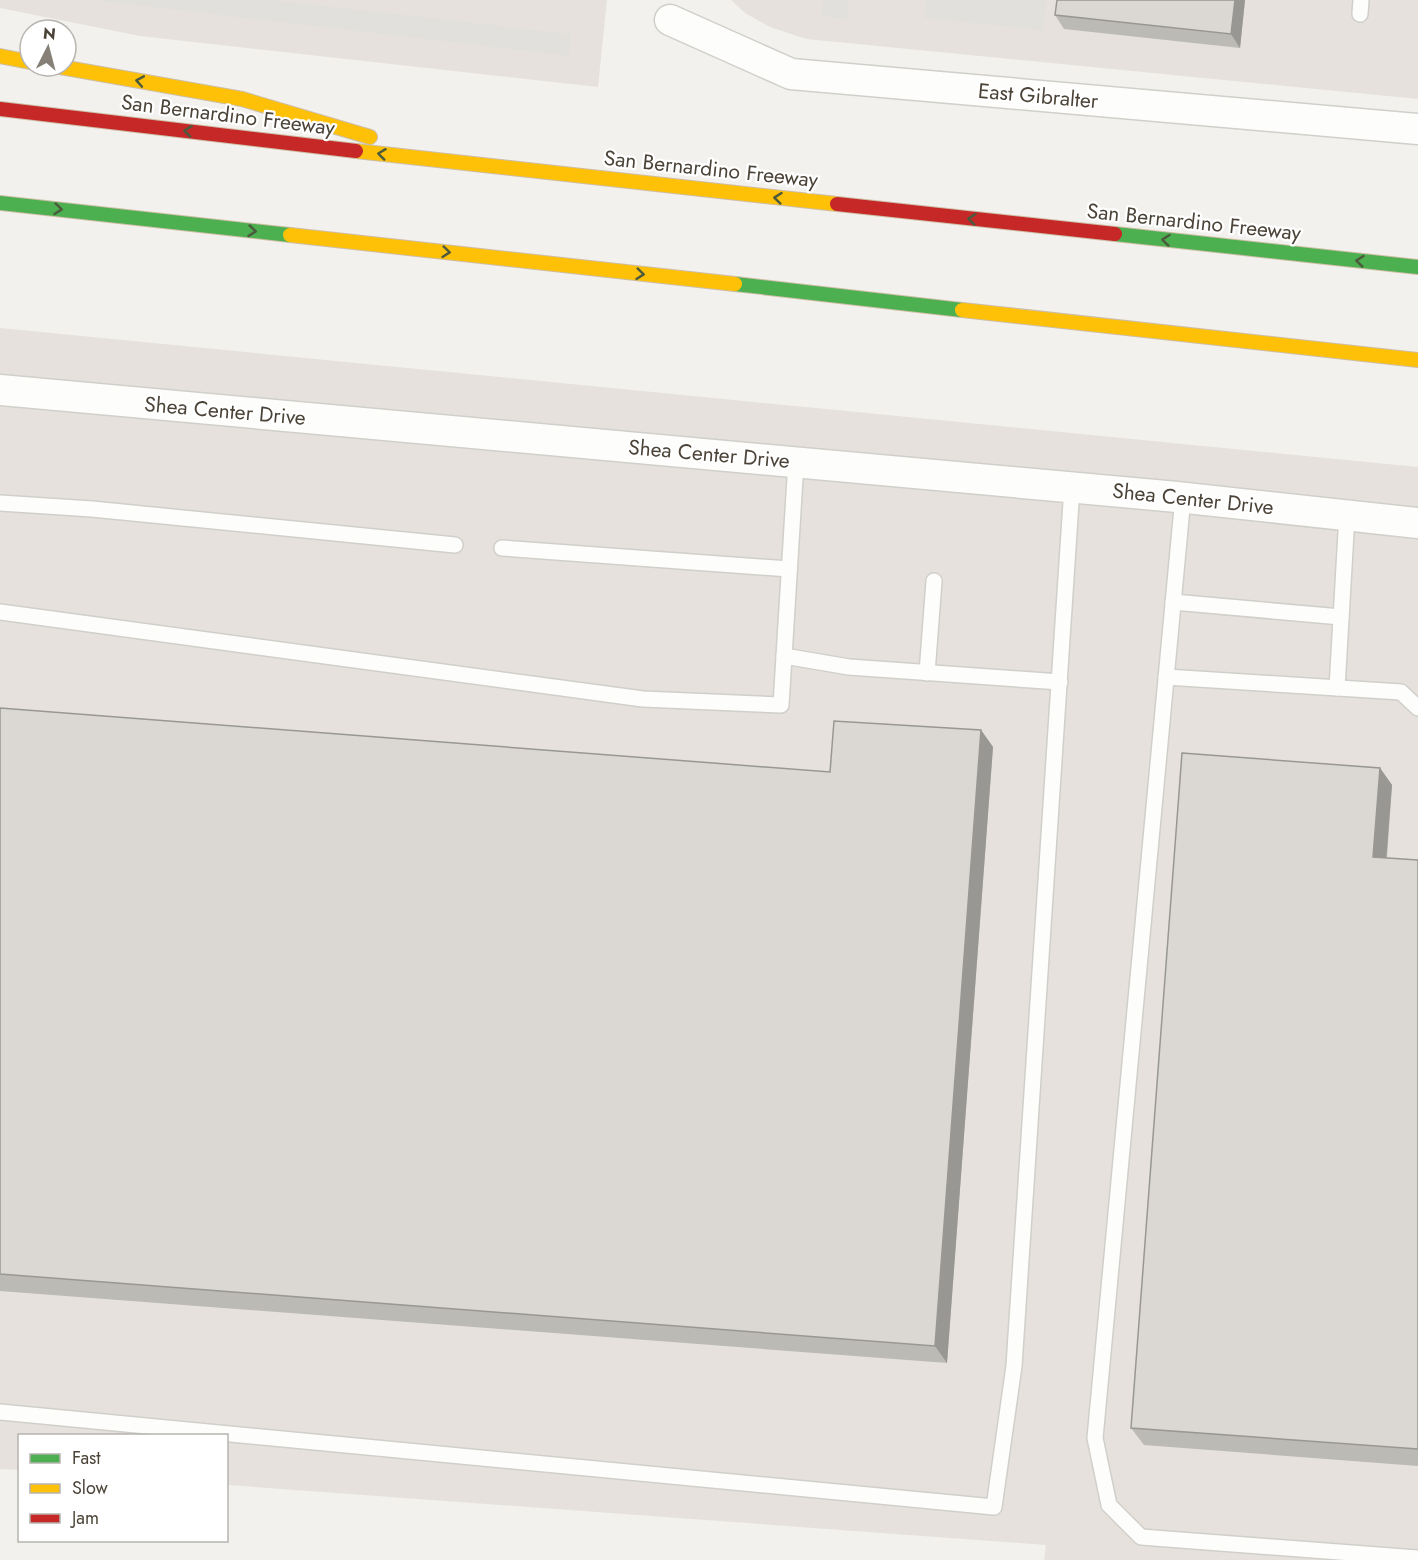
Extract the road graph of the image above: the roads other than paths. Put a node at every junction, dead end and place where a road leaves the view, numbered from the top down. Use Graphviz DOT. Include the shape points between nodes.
graph roads {
  1 [pos="670,20"];
  2 [pos="0,56"];
  3 [pos="18,60"];
  4 [pos="78,70"];
  5 [pos="0,109"];
  6 [pos="1418,129"];
  7 [pos="460,163"];
  8 [pos="0,203"];
  9 [pos="1418,267"];
  10 [pos="1418,360"];
  11 [pos="0,390"];
  12 [pos="796,462"];
  13 [pos="1072,487"];
  14 [pos="1183,497"];
  15 [pos="0,503"];
  16 [pos="1347,515"];
  17 [pos="1418,523"];
  18 [pos="455,545"];
  19 [pos="502,548"];
  20 [pos="789,569"];
  21 [pos="934,581"];
  22 [pos="1173,602"];
  23 [pos="0,612"];
  24 [pos="1341,617"];
  25 [pos="784,656"];
  26 [pos="927,673"];
  27 [pos="1166,677"];
  28 [pos="1059,682"];
  29 [pos="1336,688"];
  30 [pos="1418,708"];
  31 [pos="0,1412"];
  32 [pos="1418,1558"];
  1 -- 6 [label="street, East Gibralter" via="791,74"];
  2 -- 3 [label="highway"];
  7 -- 4 [label="highway, one-way" via="242,99"];
  7 -- 5 [label="highway, San Bernardino Freeway, one-way"];
  9 -- 7 [label="highway, San Bernardino Freeway, one-way"];
  8 -- 10 [label="highway, one-way"];
  11 -- 12 [label="street, Shea Center Drive"];
  12 -- 13 [label="street, Shea Center Drive"];
  12 -- 20 [label="lane"];
  13 -- 14 [label="street, Shea Center Drive"];
  13 -- 28 [label="lane"];
  14 -- 16 [label="street, Shea Center Drive"];
  14 -- 22 [label="lane"];
  15 -- 18 [label="lane"];
  16 -- 17 [label="street, Shea Center Drive"];
  16 -- 24 [label="lane"];
  19 -- 20 [label="lane"];
  20 -- 25 [label="lane"];
  21 -- 26 [label="lane"];
  22 -- 24 [label="lane"];
  22 -- 27 [label="lane"];
  23 -- 25 [label="lane" via="643,699 781,705"];
  24 -- 29 [label="lane"];
  25 -- 26 [label="lane" via="849,667"];
  26 -- 28 [label="lane"];
  27 -- 29 [label="lane"];
  27 -- 32 [label="lane" via="1095,1438 1109,1505 1140,1537"];
  28 -- 31 [label="lane" via="1014,1366 994,1507"];
  29 -- 30 [label="lane" via="1401,692"];
}
